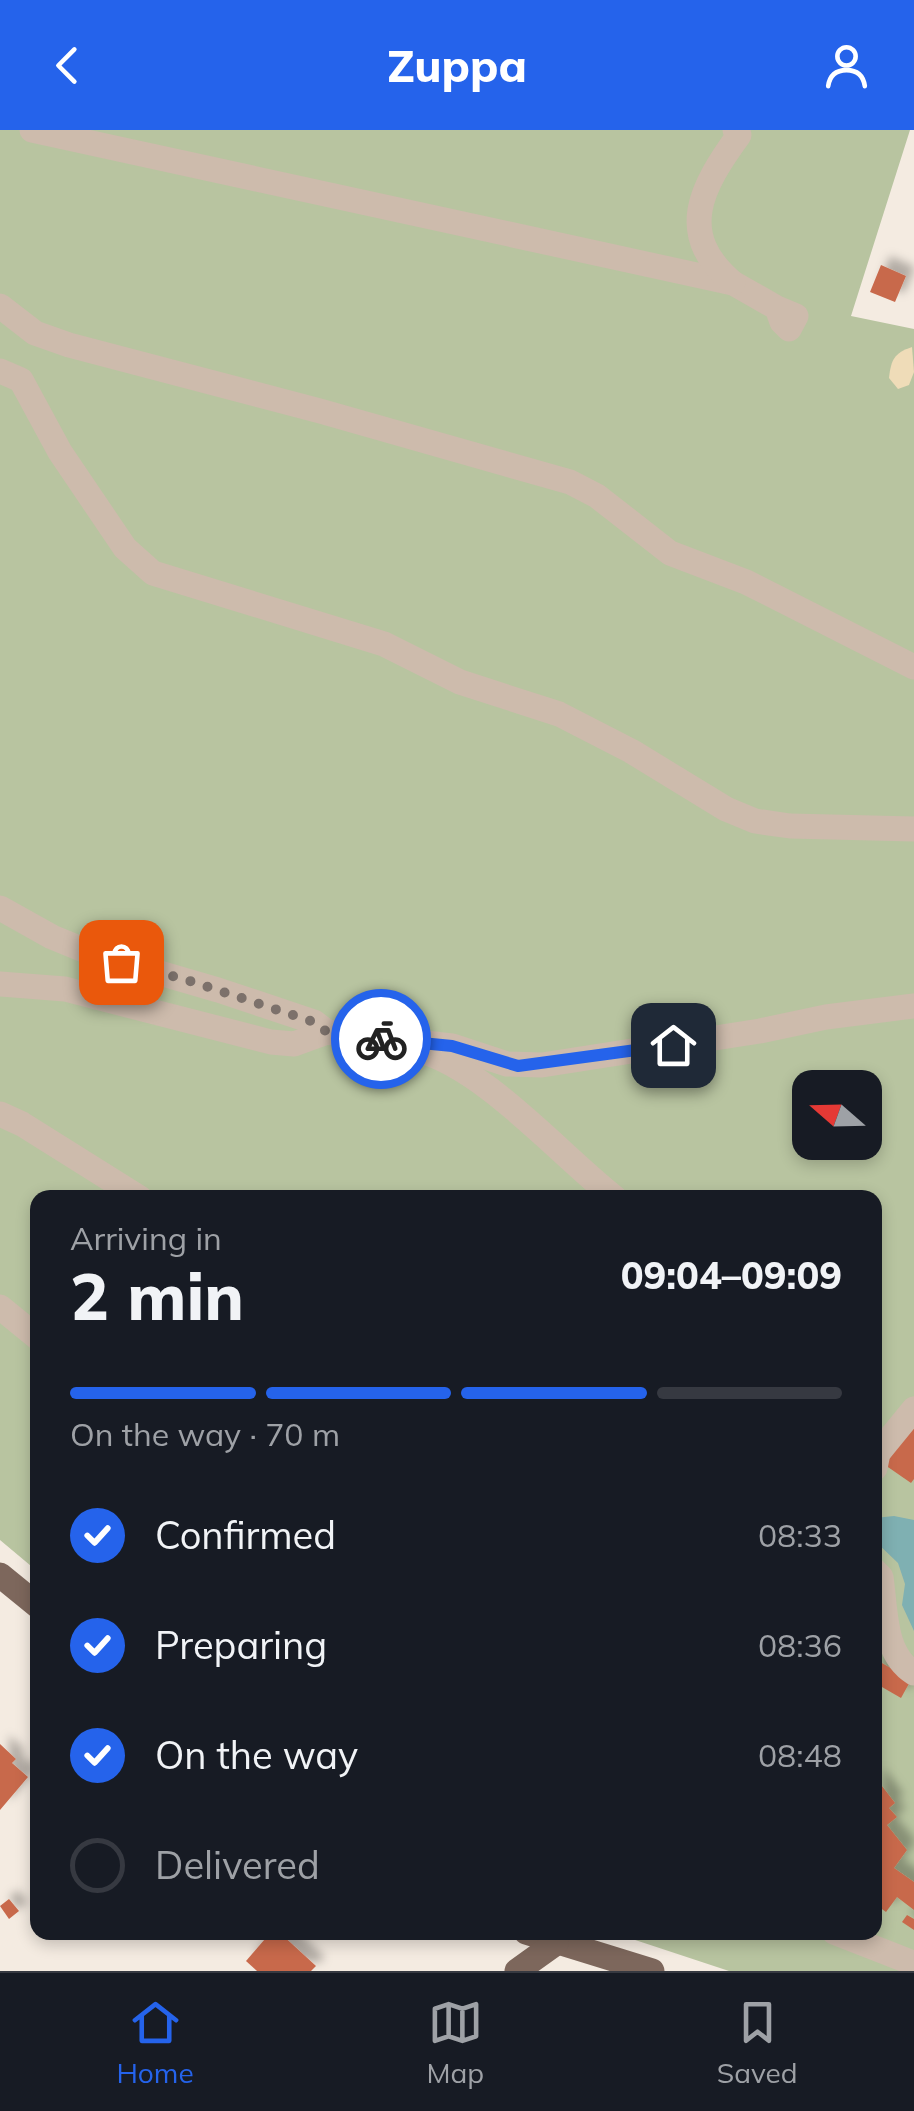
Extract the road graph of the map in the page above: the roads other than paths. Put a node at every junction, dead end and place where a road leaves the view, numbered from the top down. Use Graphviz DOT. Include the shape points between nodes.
graph roads {
  1 [pos="32,130"];
  2 [pos="735,130"];
  3 [pos="733,283"];
  4 [pos="0,306"];
  5 [pos="777,308"];
  6 [pos="0,371"];
  7 [pos="914,668"];
  8 [pos="914,829"];
  9 [pos="0,908"];
  10 [pos="0,984"];
  11 [pos="914,1006"];
  12 [pos="327,1032"];
  13 [pos="369,1038"];
  14 [pos="0,1114"];
  15 [pos="127,1190"];
  16 [pos="605,1190"];
  17 [pos="0,1308"];
  18 [pos="30,1332"];
  19 [pos="914,1408"];
  20 [pos="882,1446"];
  21 [pos="0,1575"];
  22 [pos="882,1584"];
  23 [pos="30,1599"];
  24 [pos="914,1673"];
  25 [pos="558,1940"];
  26 [pos="567,1940"];
  27 [pos="854,1940"];
  28 [pos="913,1963"];
  29 [pos="516,1971"];
  30 [pos="652,1971"];
  1 -- 3 [label="lane"];
  2 -- 3 [label="lane" via="739,135 699,212 698,231 717,270"];
  3 -- 5 [label="lane"];
  4 -- 7 [label="lane" via="35,334 69,345 570,482 670,553 746,582"];
  6 -- 8 [label="lane" via="21,380 125,548 154,573 384,644 460,682 559,714 755,822"];
  9 -- 12 [label="lane" via="91,953 314,1022"];
  10 -- 12 [label="lane" via="65,989 271,1042 294,1044"];
  11 -- 13 [label="lane" via="542,1065"];
  12 -- 13 [label="lane"];
  13 -- 16 [label="lane" via="425,1052 471,1076"];
  14 -- 15 [label="lane"];
  17 -- 18 [label="lane"];
  19 -- 20 [label="lane"];
  21 -- 23 [label="main road"];
  22 -- 24 [label="lane" via="892,1650"];
  25 -- 29 [label="main road"];
  26 -- 30 [label="main road"];
  27 -- 28 [label="lane"];
}
